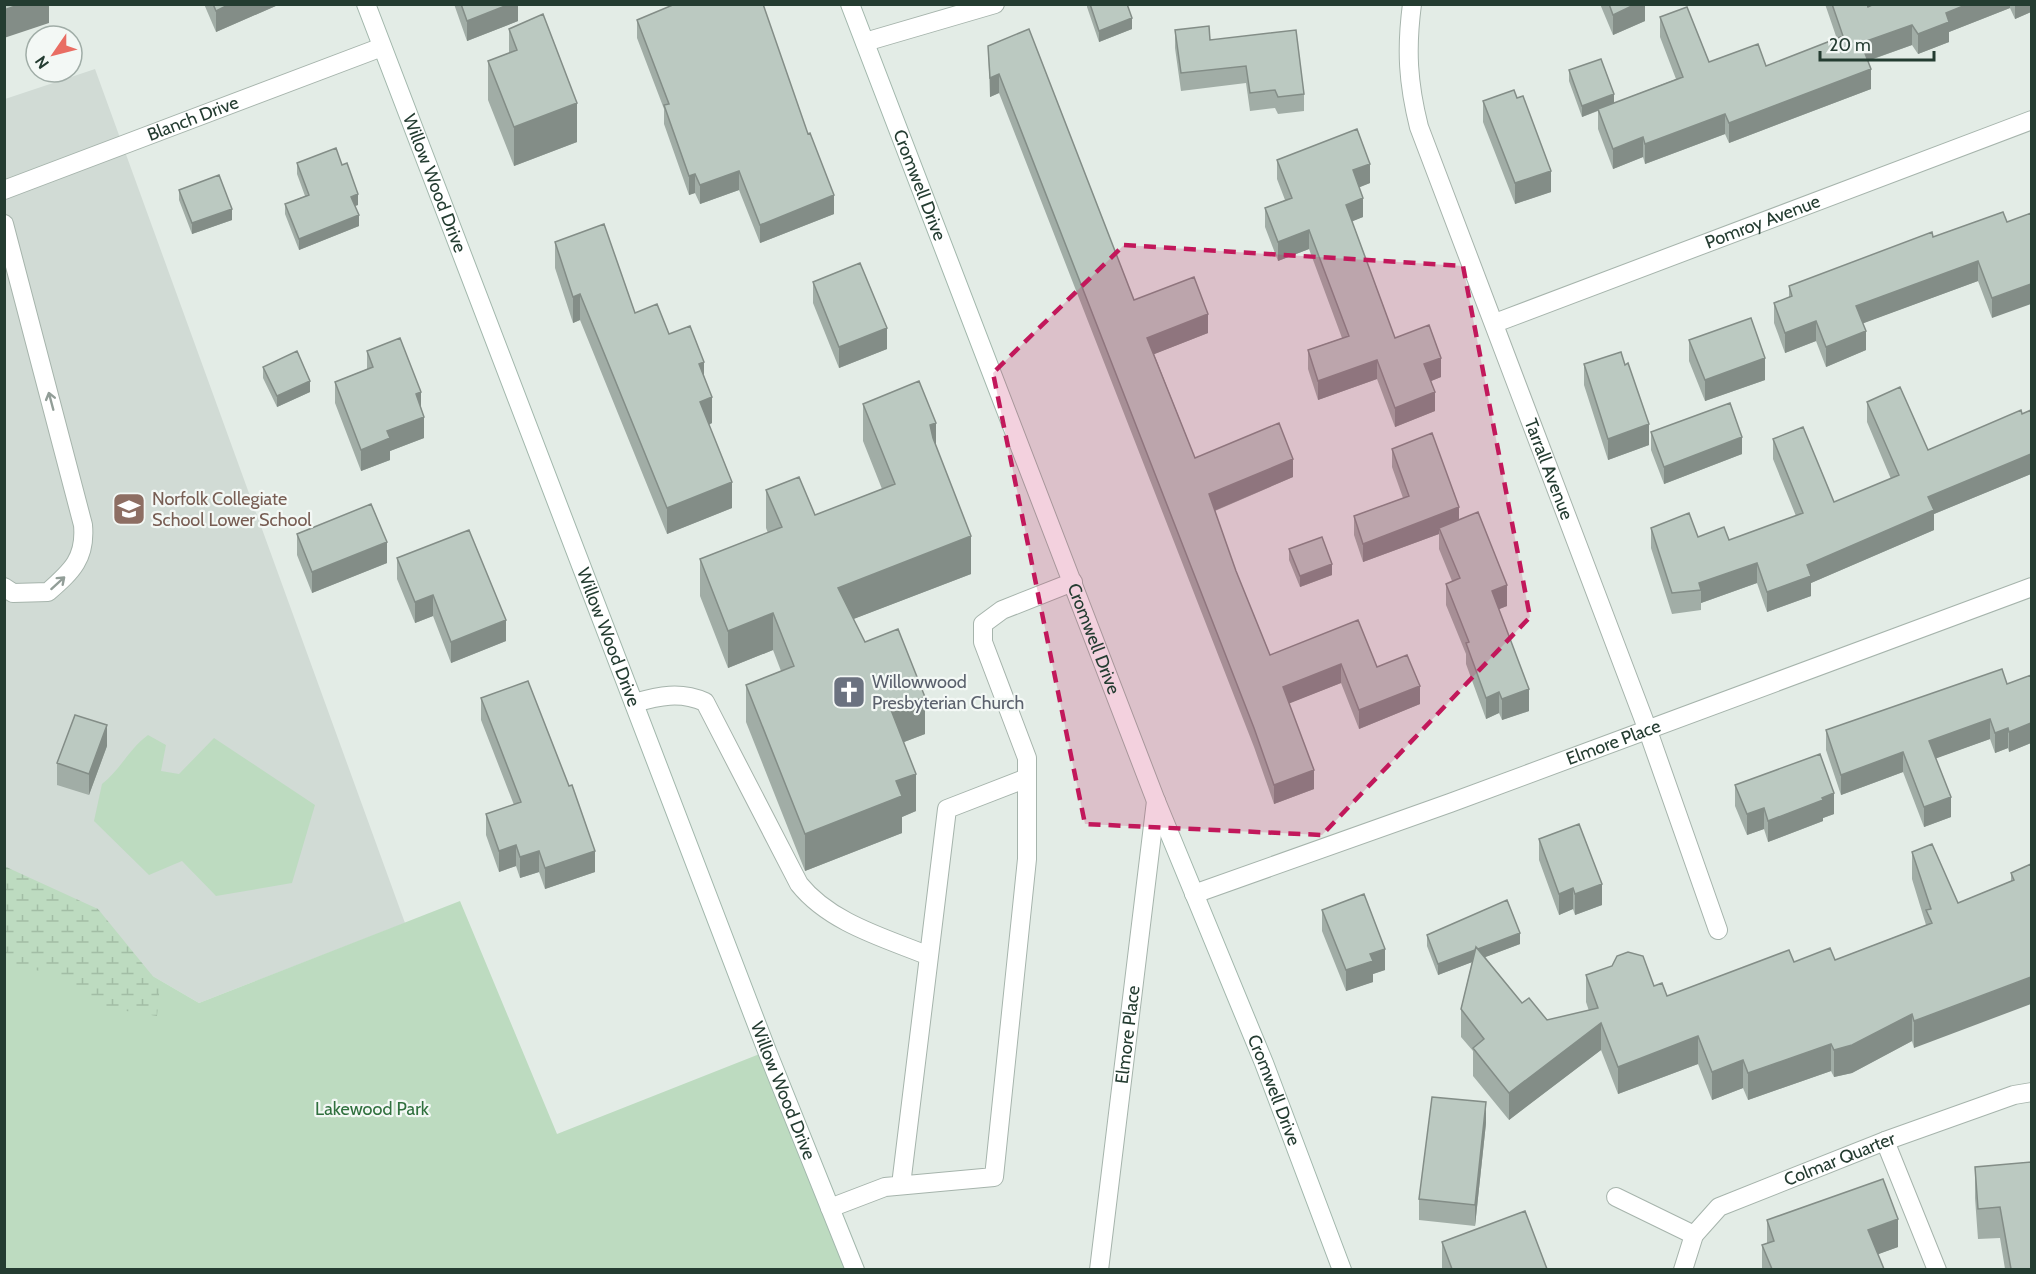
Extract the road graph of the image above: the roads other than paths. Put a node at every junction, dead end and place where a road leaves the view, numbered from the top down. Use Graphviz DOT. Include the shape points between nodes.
graph roads {
  1 [pos="366,4"];
  2 [pos="850,4"];
  3 [pos="995,4"];
  4 [pos="1412,4"];
  5 [pos="960,10"];
  6 [pos="865,42"];
  7 [pos="382,47"];
  8 [pos="2031,120"];
  9 [pos="4,190"];
  10 [pos="4,224"];
  11 [pos="1494,323"];
  12 [pos="1073,582"];
  13 [pos="4,587"];
  14 [pos="2031,587"];
  15 [pos="634,703"];
  16 [pos="1647,728"];
  17 [pos="1027,778"];
  18 [pos="1156,801"];
  19 [pos="1194,894"];
  20 [pos="1718,930"];
  21 [pos="929,956"];
  22 [pos="2031,1092"];
  23 [pos="1885,1141"];
  24 [pos="901,1185"];
  25 [pos="1616,1197"];
  26 [pos="830,1208"];
  27 [pos="1694,1235"];
  28 [pos="855,1269"];
  29 [pos="1099,1269"];
  30 [pos="1342,1269"];
  31 [pos="1683,1269"];
  32 [pos="1937,1269"];
  1 -- 7 [label="street, Willow Wood Drive"];
  2 -- 6 [label="street, Cromwell Drive"];
  3 -- 5 [label="street"];
  4 -- 11 [label="street, Tarrall Avenue" via="1407,38 1409,83 1419,127"];
  5 -- 6 [label="street"];
  6 -- 12 [label="street, Cromwell Drive"];
  7 -- 9 [label="street, Blanch Drive"];
  7 -- 15 [label="street, Willow Wood Drive"];
  8 -- 11 [label="street, Pomroy Avenue"];
  13 -- 10 [label="street, one-way" via="14,593 48,592 74,569 84,542 83,525"];
  11 -- 16 [label="street, Tarrall Avenue"];
  12 -- 17 [label="street" via="1002,610 983,624 983,642 1027,758"];
  12 -- 18 [label="street, Cromwell Drive"];
  14 -- 16 [label="street, Elmore Place"];
  15 -- 21 [label="street" via="661,695 689,695 705,702 799,884 812,900 847,921"];
  15 -- 26 [label="street, Willow Wood Drive"];
  16 -- 19 [label="street, Elmore Place"];
  16 -- 20 [label="street, Tarrall Avenue"];
  17 -- 21 [label="street" via="947,809"];
  17 -- 24 [label="street" via="1028,859 994,1177"];
  18 -- 19 [label="street, Cromwell Drive"];
  18 -- 29 [label="street, Elmore Place"];
  19 -- 30 [label="street, Cromwell Drive" via="1264,1063"];
  21 -- 24 [label="street"];
  22 -- 23 [label="street, Colmar Quarter"];
  23 -- 27 [label="street, Colmar Quarter" via="1719,1207"];
  23 -- 32 [label="street"];
  24 -- 26 [label="street" via="885,1187"];
  25 -- 27 [label="street"];
  26 -- 28 [label="street, Willow Wood Drive"];
  27 -- 31 [label="street, Colmar Quarter"];
}
